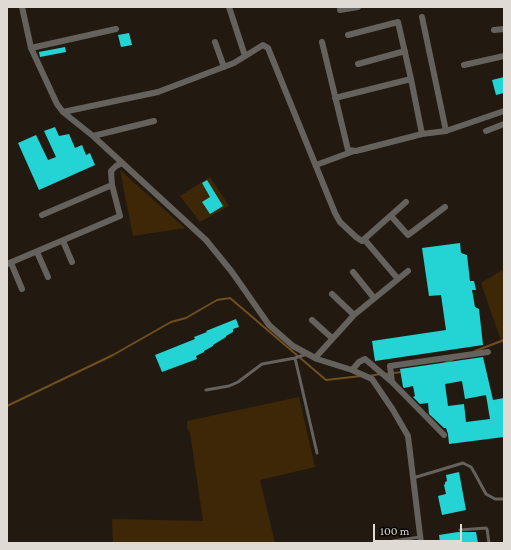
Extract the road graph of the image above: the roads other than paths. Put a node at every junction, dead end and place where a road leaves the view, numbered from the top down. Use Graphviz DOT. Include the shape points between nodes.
graph roads {
  1 [pos="22,7"];
  2 [pos="229,7"];
  3 [pos="358,7"];
  4 [pos="340,10"];
  5 [pos="422,17"];
  6 [pos="116,29"];
  7 [pos="504,29"];
  8 [pos="494,30"];
  9 [pos="348,35"];
  10 [pos="215,42"];
  11 [pos="322,42"];
  12 [pos="31,48"];
  13 [pos="405,51"];
  14 [pos="245,56"];
  15 [pos="504,56"];
  16 [pos="358,64"];
  17 [pos="224,66"];
  18 [pos="464,66"];
  19 [pos="411,79"];
  20 [pos="335,98"];
  21 [pos="504,111"];
  22 [pos="63,112"];
  23 [pos="154,121"];
  24 [pos="504,124"];
  25 [pos="446,131"];
  26 [pos="486,131"];
  27 [pos="422,134"];
  28 [pos="93,136"];
  29 [pos="356,151"];
  30 [pos="122,163"];
  31 [pos="316,165"];
  32 [pos="112,185"];
  33 [pos="406,202"];
  34 [pos="445,207"];
  35 [pos="42,215"];
  36 [pos="391,216"];
  37 [pos="364,239"];
  38 [pos="63,241"];
  39 [pos="37,252"];
  40 [pos="72,262"];
  41 [pos="9,264"];
  42 [pos="408,271"];
  43 [pos="353,272"];
  44 [pos="48,278"];
  45 [pos="398,280"];
  46 [pos="22,289"];
  47 [pos="332,294"];
  48 [pos="374,298"];
  49 [pos="354,315"];
  50 [pos="312,320"];
  51 [pos="332,338"];
  52 [pos="488,352"];
  53 [pos="308,354"];
  54 [pos="295,358"];
  55 [pos="315,358"];
  56 [pos="352,370"];
  57 [pos="392,382"];
  58 [pos="206,390"];
  59 [pos="444,436"];
  60 [pos="317,453"];
  61 [pos="413,478"];
  62 [pos="504,499"];
  63 [pos="460,530"];
  64 [pos="420,541"];
  65 [pos="391,543"];
  66 [pos="489,543"];
  1 -- 12 [label="street"];
  2 -- 14 [label="street"];
  3 -- 4 [label="street"];
  5 -- 25 [label="street"];
  6 -- 12 [label="street"];
  7 -- 8 [label="street"];
  9 -- 13 [label="street" via="398,22"];
  10 -- 17 [label="street"];
  11 -- 20 [label="street"];
  12 -- 22 [label="street"];
  13 -- 16 [label="street"];
  13 -- 19 [label="street"];
  14 -- 17 [label="street"];
  14 -- 31 [label="street" via="263,45 268,48"];
  15 -- 18 [label="street"];
  17 -- 22 [label="street" via="158,92"];
  19 -- 20 [label="street"];
  19 -- 27 [label="street"];
  20 -- 29 [label="street" via="348,150"];
  21 -- 25 [label="street"];
  22 -- 28 [label="street"];
  23 -- 28 [label="street"];
  24 -- 26 [label="street"];
  25 -- 27 [label="street"];
  27 -- 29 [label="street"];
  28 -- 30 [label="street"];
  29 -- 31 [label="street"];
  30 -- 32 [label="street" via="111,171"];
  30 -- 53 [label="street" via="206,240 269,325 293,346"];
  31 -- 37 [label="street" via="340,222 356,237 362,241"];
  32 -- 35 [label="street"];
  32 -- 38 [label="street" via="120,216"];
  33 -- 36 [label="street"];
  34 -- 36 [label="street" via="408,235"];
  36 -- 37 [label="street"];
  37 -- 45 [label="street"];
  38 -- 39 [label="street"];
  38 -- 40 [label="street"];
  39 -- 41 [label="street"];
  39 -- 44 [label="street"];
  41 -- 46 [label="street"];
  42 -- 45 [label="street"];
  43 -- 48 [label="street"];
  45 -- 48 [label="street"];
  47 -- 49 [label="street"];
  48 -- 49 [label="street"];
  49 -- 51 [label="street"];
  50 -- 51 [label="street"];
  51 -- 55 [label="street"];
  52 -- 57 [label="street" via="390,366"];
  53 -- 54 [label="lane"];
  53 -- 55 [label="street"];
  54 -- 58 [label="lane" via="262,364 238,382"];
  54 -- 60 [label="lane"];
  55 -- 56 [label="street"];
  56 -- 57 [label="street" via="365,359"];
  56 -- 61 [label="street" via="372,379 408,436"];
  57 -- 59 [label="street"];
  61 -- 62 [label="lane" via="463,463 471,467 486,494 495,499"];
  61 -- 64 [label="street"];
  63 -- 66 [label="lane" via="486,528"];
  64 -- 65 [label="lane"];
}
